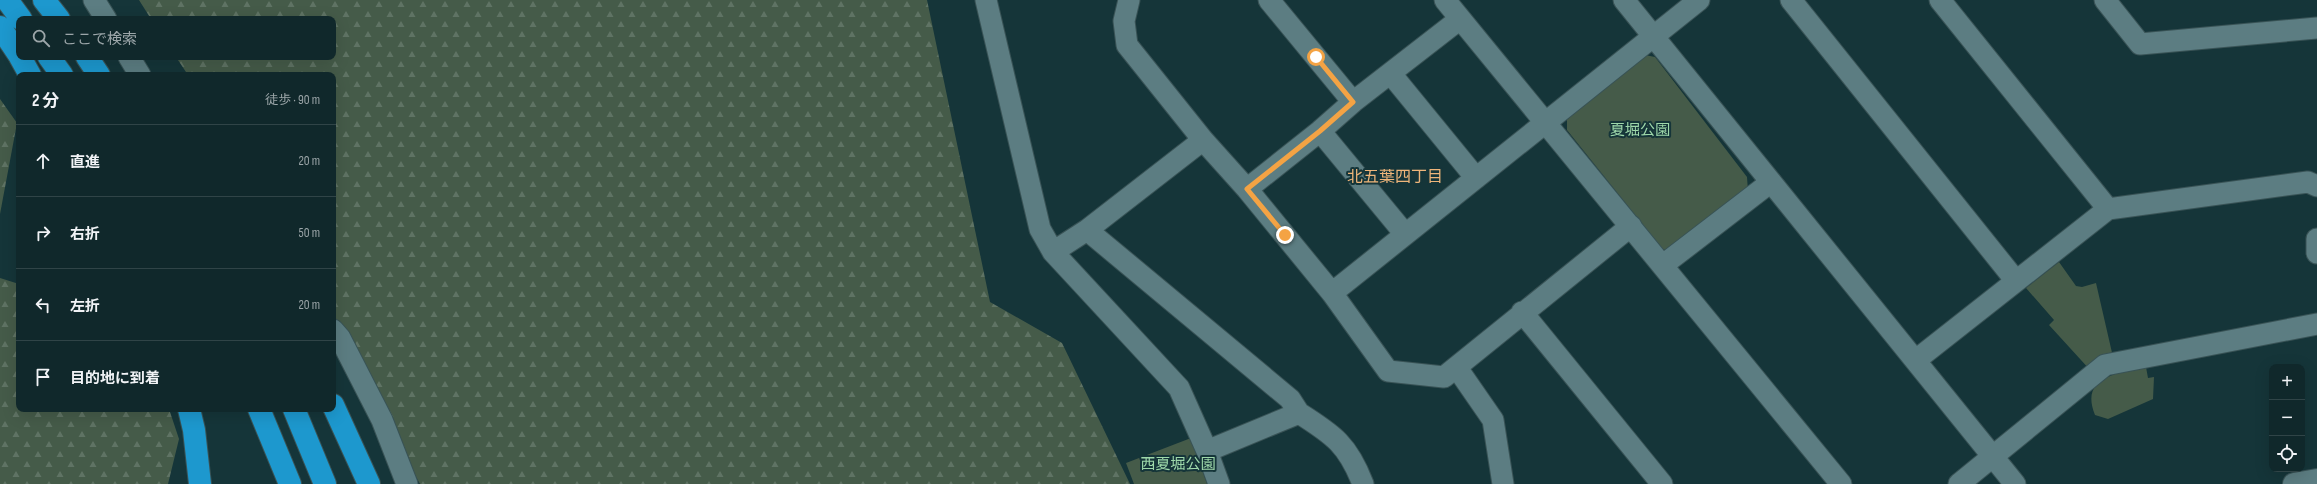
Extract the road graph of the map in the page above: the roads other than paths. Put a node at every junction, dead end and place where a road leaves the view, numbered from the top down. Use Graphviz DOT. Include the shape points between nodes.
graph roads {
  1 [pos="7,0"];
  2 [pos="44,0"];
  3 [pos="94,0"];
  4 [pos="986,0"];
  5 [pos="1129,0"];
  6 [pos="1269,0"];
  7 [pos="1445,0"];
  8 [pos="1624,0"];
  9 [pos="1699,0"];
  10 [pos="1790,0"];
  11 [pos="1940,0"];
  12 [pos="2105,0"];
  13 [pos="19,16"];
  14 [pos="57,16"];
  15 [pos="104,16"];
  16 [pos="1460,19"];
  17 [pos="0,27"];
  18 [pos="2317,28"];
  19 [pos="1653,36"];
  20 [pos="16,50"];
  21 [pos="22,60"];
  22 [pos="51,60"];
  23 [pos="89,60"];
  24 [pos="131,60"];
  25 [pos="28,72"];
  26 [pos="60,72"];
  27 [pos="97,72"];
  28 [pos="138,72"];
  29 [pos="1391,74"];
  30 [pos="1353,102"];
  31 [pos="1546,122"];
  32 [pos="1320,131"];
  33 [pos="1203,140"];
  34 [pos="1476,178"];
  35 [pos="1772,182"];
  36 [pos="2317,186"];
  37 [pos="1247,189"];
  38 [pos="2108,209"];
  39 [pos="1631,226"];
  40 [pos="1087,230"];
  41 [pos="1405,234"];
  42 [pos="2317,240"];
  43 [pos="1053,252"];
  44 [pos="2317,253"];
  45 [pos="1663,265"];
  46 [pos="2016,281"];
  47 [pos="1332,293"];
  48 [pos="1522,312"];
  49 [pos="2317,324"];
  50 [pos="336,333"];
  51 [pos="1916,360"];
  52 [pos="1456,368"];
  53 [pos="190,412"];
  54 [pos="260,412"];
  55 [pos="295,412"];
  56 [pos="336,412"];
  57 [pos="1300,413"];
  58 [pos="1207,451"];
  59 [pos="1993,457"];
  60 [pos="2317,480"];
  61 [pos="200,484"];
  62 [pos="290,484"];
  63 [pos="325,484"];
  64 [pos="369,484"];
  65 [pos="407,484"];
  66 [pos="1219,484"];
  67 [pos="1363,484"];
  68 [pos="1503,484"];
  69 [pos="1662,484"];
  70 [pos="1841,484"];
  71 [pos="1958,484"];
  72 [pos="2015,484"];
  73 [pos="2294,484"];
  1 -- 13 [label="highway"];
  2 -- 14 [label="highway"];
  3 -- 15 [label="street"];
  4 -- 43 [label="street" via="1040,229"];
  5 -- 33 [label="street" via="1124,21 1127,44"];
  6 -- 30 [label="street"];
  7 -- 16 [label="street"];
  8 -- 19 [label="street"];
  9 -- 19 [label="street"];
  10 -- 46 [label="street"];
  11 -- 38 [label="street"];
  12 -- 18 [label="street" via="2140,44"];
  16 -- 29 [label="street"];
  16 -- 31 [label="street"];
  17 -- 20 [label="highway"];
  19 -- 31 [label="street"];
  19 -- 35 [label="street"];
  21 -- 25 [label="highway"];
  22 -- 26 [label="highway"];
  23 -- 27 [label="highway"];
  24 -- 28 [label="street"];
  29 -- 30 [label="street"];
  29 -- 34 [label="street"];
  30 -- 32 [label="street"];
  31 -- 34 [label="street"];
  31 -- 39 [label="street"];
  32 -- 37 [label="street"];
  32 -- 41 [label="street"];
  33 -- 37 [label="street"];
  33 -- 40 [label="street"];
  34 -- 41 [label="street"];
  35 -- 45 [label="street"];
  35 -- 51 [label="street"];
  36 -- 38 [label="street" via="2308,182"];
  37 -- 47 [label="street"];
  38 -- 46 [label="street"];
  39 -- 45 [label="street"];
  39 -- 48 [label="street"];
  40 -- 43 [label="street"];
  40 -- 57 [label="street" via="1290,399"];
  41 -- 47 [label="street"];
  42 -- 44 [label="street"];
  43 -- 58 [label="street" via="1178,388"];
  45 -- 70 [label="street"];
  46 -- 51 [label="street"];
  47 -- 52 [label="street" via="1388,371 1444,376"];
  48 -- 52 [label="street"];
  48 -- 69 [label="street"];
  49 -- 59 [label="street" via="2105,365"];
  50 -- 65 [label="street" via="382,420"];
  51 -- 59 [label="street"];
  52 -- 68 [label="street" via="1493,420"];
  53 -- 61 [label="highway"];
  54 -- 62 [label="highway"];
  55 -- 63 [label="highway"];
  56 -- 64 [label="highway"];
  57 -- 58 [label="street"];
  57 -- 67 [label="street" via="1333,435 1355,462"];
  58 -- 66 [label="street"];
  59 -- 71 [label="street"];
  59 -- 72 [label="street"];
  60 -- 73 [label="street"];
}
